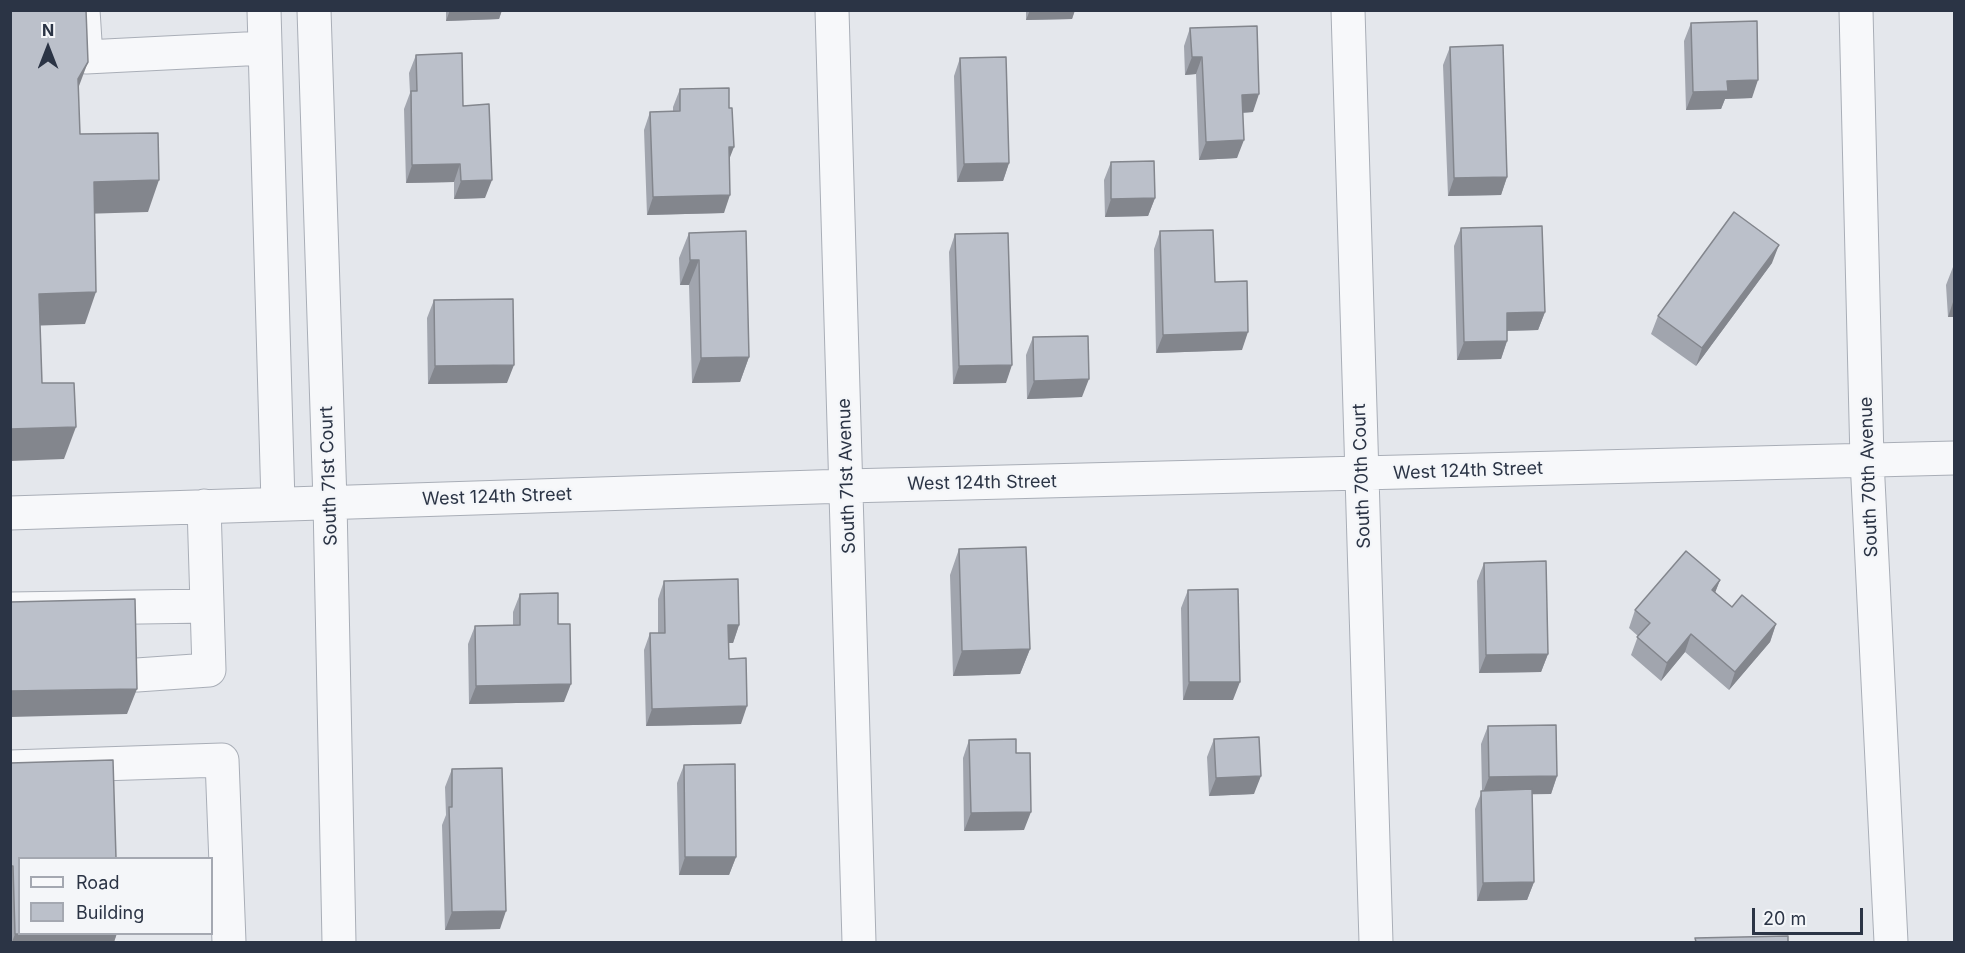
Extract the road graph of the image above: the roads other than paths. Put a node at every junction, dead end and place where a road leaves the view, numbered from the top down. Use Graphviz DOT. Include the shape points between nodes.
graph roads {
  1 [pos="83,10"];
  2 [pos="264,10"];
  3 [pos="314,10"];
  4 [pos="832,10"];
  5 [pos="1348,10"];
  6 [pos="1856,10"];
  7 [pos="265,48"];
  8 [pos="1954,458"];
  9 [pos="1867,460"];
  10 [pos="1362,473"];
  11 [pos="848,486"];
  12 [pos="330,502"];
  13 [pos="278,503"];
  14 [pos="204,506"];
  15 [pos="10,513"];
  16 [pos="207,606"];
  17 [pos="10,609"];
  18 [pos="137,675"];
  19 [pos="10,767"];
  20 [pos="229,942"];
  21 [pos="339,942"];
  22 [pos="859,942"];
  23 [pos="1376,942"];
  24 [pos="1891,942"];
  1 -- 7 [label="street" via="86,57"];
  2 -- 7 [label="street"];
  3 -- 12 [label="street, South 71st Court"];
  4 -- 11 [label="street, South 71st Avenue"];
  5 -- 10 [label="street, South 70th Court"];
  6 -- 9 [label="street, South 70th Avenue"];
  7 -- 13 [label="street"];
  8 -- 9 [label="street, West 124th Street"];
  9 -- 10 [label="street, West 124th Street"];
  9 -- 24 [label="street, South 70th Avenue"];
  10 -- 11 [label="street, West 124th Street"];
  10 -- 23 [label="street, South 70th Court"];
  11 -- 12 [label="street, West 124th Street"];
  11 -- 22 [label="street, South 71st Avenue"];
  12 -- 13 [label="street, West 124th Street"];
  12 -- 21 [label="street, South 71st Court"];
  13 -- 14 [label="street, West 124th Street"];
  14 -- 15 [label="street, West 124th Street"];
  14 -- 16 [label="street"];
  16 -- 17 [label="street"];
  16 -- 18 [label="street" via="209,670"];
  19 -- 20 [label="street" via="222,760"];
}
